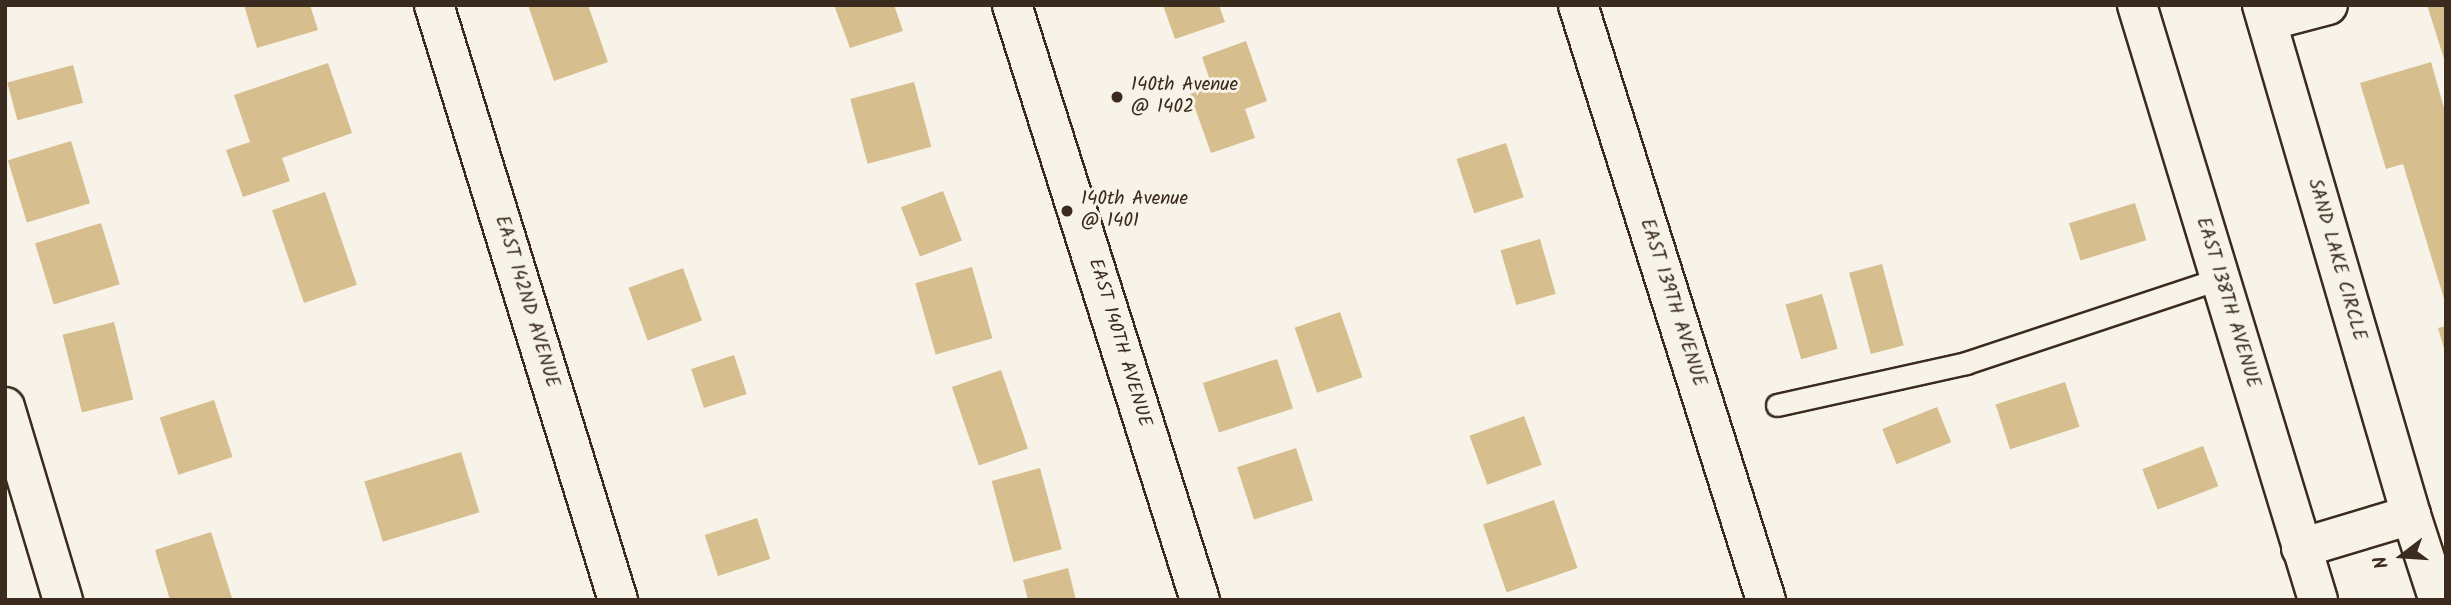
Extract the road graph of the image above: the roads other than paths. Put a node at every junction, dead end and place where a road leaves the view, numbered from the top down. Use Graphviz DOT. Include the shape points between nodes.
graph roads {
  1 [pos="434,5"];
  2 [pos="1012,5"];
  3 [pos="1578,5"];
  4 [pos="2137,5"];
  5 [pos="2328,5"];
  6 [pos="2264,13"];
  7 [pos="2219,279"];
  8 [pos="1777,405"];
  9 [pos="5,407"];
  10 [pos="2411,515"];
  11 [pos="2301,548"];
  12 [pos="2446,592"];
  13 [pos="63,600"];
  14 [pos="618,600"];
  15 [pos="1200,600"];
  16 [pos="1766,600"];
  17 [pos="2318,600"];
  1 -- 14 [label="street, EAST 142ND AVENUE"];
  2 -- 15 [label="street, EAST 140TH AVENUE"];
  3 -- 16 [label="street, EAST 139TH AVENUE"];
  4 -- 7 [label="street, EAST 138TH AVENUE"];
  5 -- 6 [label="street"];
  6 -- 10 [label="street, SAND LAKE CIRCLE"];
  7 -- 8 [label="lane" via="1966,363"];
  7 -- 11 [label="street, EAST 138TH AVENUE"];
  9 -- 13 [label="street"];
  10 -- 11 [label="street"];
  10 -- 12 [label="street, SAND LAKE CIRCLE" via="2437,595"];
  11 -- 17 [label="street, EAST 138TH AVENUE"];
}
